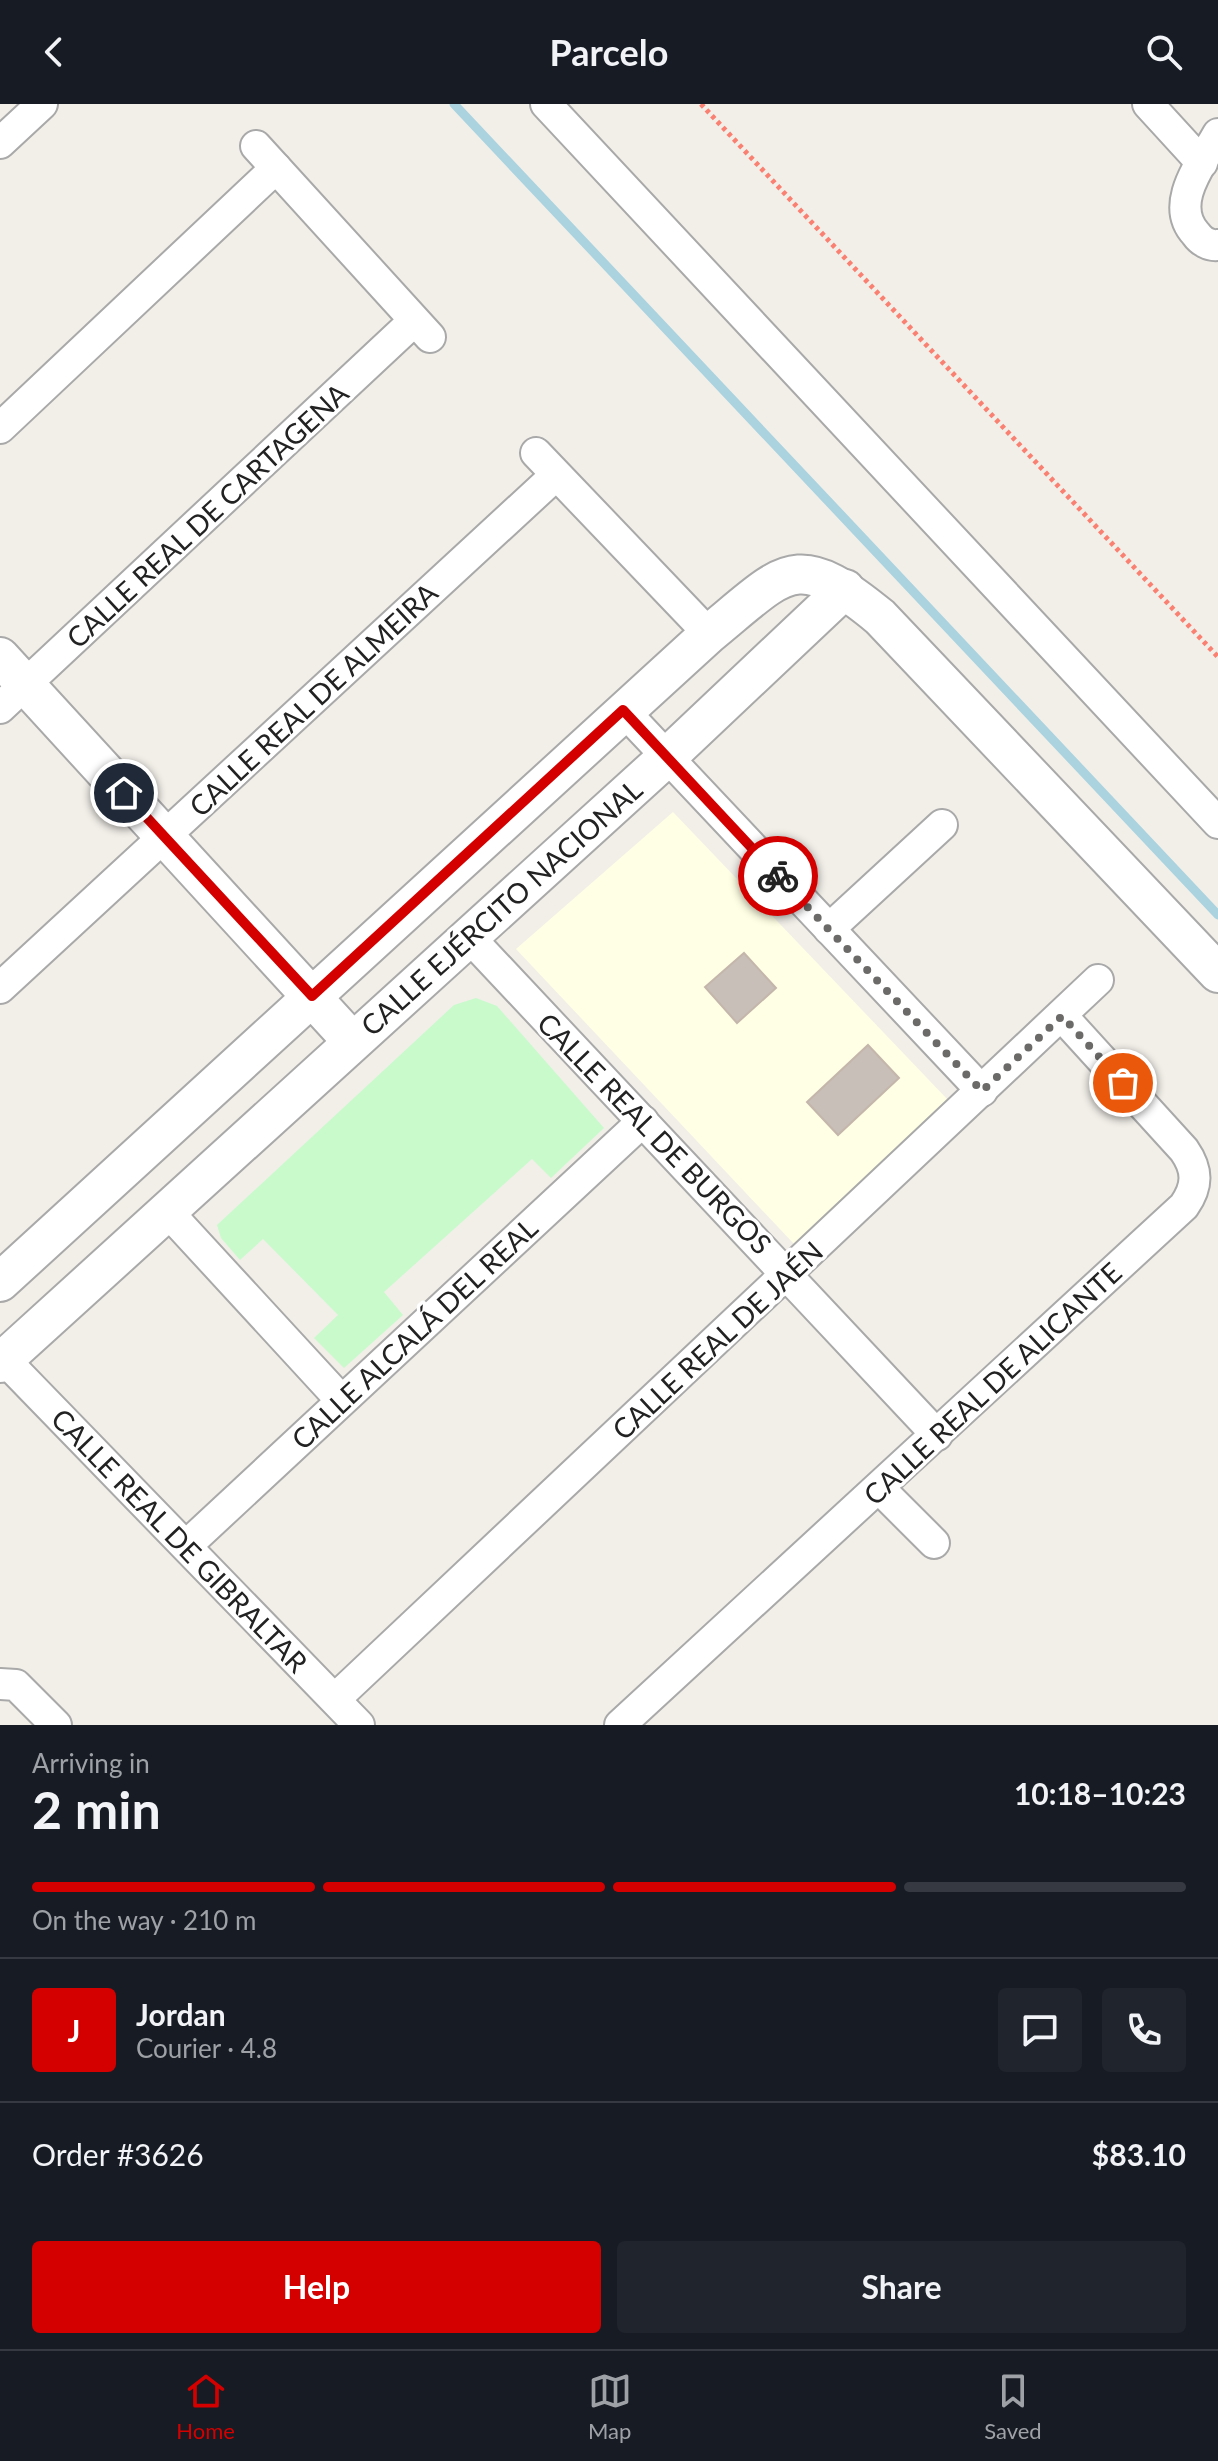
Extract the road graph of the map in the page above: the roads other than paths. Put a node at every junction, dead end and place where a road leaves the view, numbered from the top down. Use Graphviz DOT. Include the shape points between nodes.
graph roads {
  1 [pos="546,104"];
  2 [pos="1148,104"];
  3 [pos="38,105"];
  4 [pos="1218,134"];
  5 [pos="0,143"];
  6 [pos="1202,163"];
  7 [pos="1218,245"];
  8 [pos="0,428"];
  9 [pos="845,589"];
  10 [pos="709,634"];
  11 [pos="0,657"];
  12 [pos="13,696"];
  13 [pos="623,710"];
  14 [pos="666,758"];
  15 [pos="1218,823"];
  16 [pos="942,825"];
  17 [pos="163,836"];
  18 [pos="829,929"];
  19 [pos="470,938"];
  20 [pos="1218,973"];
  21 [pos="1098,980"];
  22 [pos="0,988"];
  23 [pos="312,996"];
  24 [pos="1062,1016"];
  25 [pos="352,1041"];
  26 [pos="982,1091"];
  27 [pos="643,1121"];
  28 [pos="167,1211"];
  29 [pos="788,1273"];
  30 [pos="0,1282"];
  31 [pos="1,1359"];
  32 [pos="341,1400"];
  33 [pos="937,1435"];
  34 [pos="879,1488"];
  35 [pos="934,1543"];
  36 [pos="186,1546"];
  37 [pos="8,1685"];
  38 [pos="335,1699"];
  39 [pos="56,1725"];
  40 [pos="359,1725"];
  41 [pos="620,1725"];
  1 -- 15 [label="street"];
  2 -- 6 [label="street"];
  3 -- 5 [label="street"];
  4 -- 6 [label="street"];
  6 -- 7 [label="street" via="1184,211 1197,237"];
  8 -- 12 [label="street, CALLE REAL DE CARTAGENA" via="266,157 422,329"];
  9 -- 10 [label="street" via="804,573 784,578"];
  9 -- 14 [label="street, CALLE EJÉRCITO NACIONAL"];
  9 -- 20 [label="street" via="902,639"];
  10 -- 13 [label="street"];
  10 -- 17 [label="street, CALLE REAL DE ALMEIRA" via="546,464"];
  11 -- 12 [label="street"];
  12 -- 17 [label="street"];
  13 -- 14 [label="street"];
  13 -- 23 [label="street"];
  14 -- 18 [label="street"];
  14 -- 19 [label="street, CALLE EJÉRCITO NACIONAL"];
  16 -- 18 [label="street"];
  17 -- 22 [label="street, CALLE REAL DE ALMEIRA"];
  17 -- 23 [label="street"];
  18 -- 26 [label="street"];
  19 -- 25 [label="street, CALLE EJÉRCITO NACIONAL"];
  19 -- 27 [label="street, CALLE REAL DE BURGOS"];
  21 -- 24 [label="street, CALLE REAL DE JAÉN"];
  23 -- 25 [label="street"];
  23 -- 30 [label="street"];
  24 -- 26 [label="street, CALLE REAL DE JAÉN"];
  24 -- 33 [label="street, CALLE REAL DE ALICANTE" via="1184,1150 1196,1174 1194,1192"];
  25 -- 28 [label="street, CALLE EJÉRCITO NACIONAL"];
  26 -- 29 [label="street, CALLE REAL DE JAÉN"];
  27 -- 29 [label="street, CALLE REAL DE BURGOS"];
  27 -- 32 [label="street, CALLE ALCALÁ DEL REAL"];
  28 -- 31 [label="street, CALLE EJÉRCITO NACIONAL"];
  28 -- 32 [label="street"];
  29 -- 33 [label="street, CALLE REAL DE BURGOS"];
  29 -- 38 [label="street, CALLE REAL DE JAÉN"];
  31 -- 36 [label="street, CALLE REAL DE GIBRALTAR"];
  32 -- 36 [label="street, CALLE ALCALÁ DEL REAL"];
  33 -- 34 [label="street, CALLE REAL DE ALICANTE"];
  34 -- 35 [label="street"];
  34 -- 41 [label="street, CALLE REAL DE ALICANTE"];
  36 -- 38 [label="street, CALLE REAL DE GIBRALTAR"];
  37 -- 39 [label="street"];
  38 -- 40 [label="street, CALLE REAL DE GIBRALTAR"];
}
